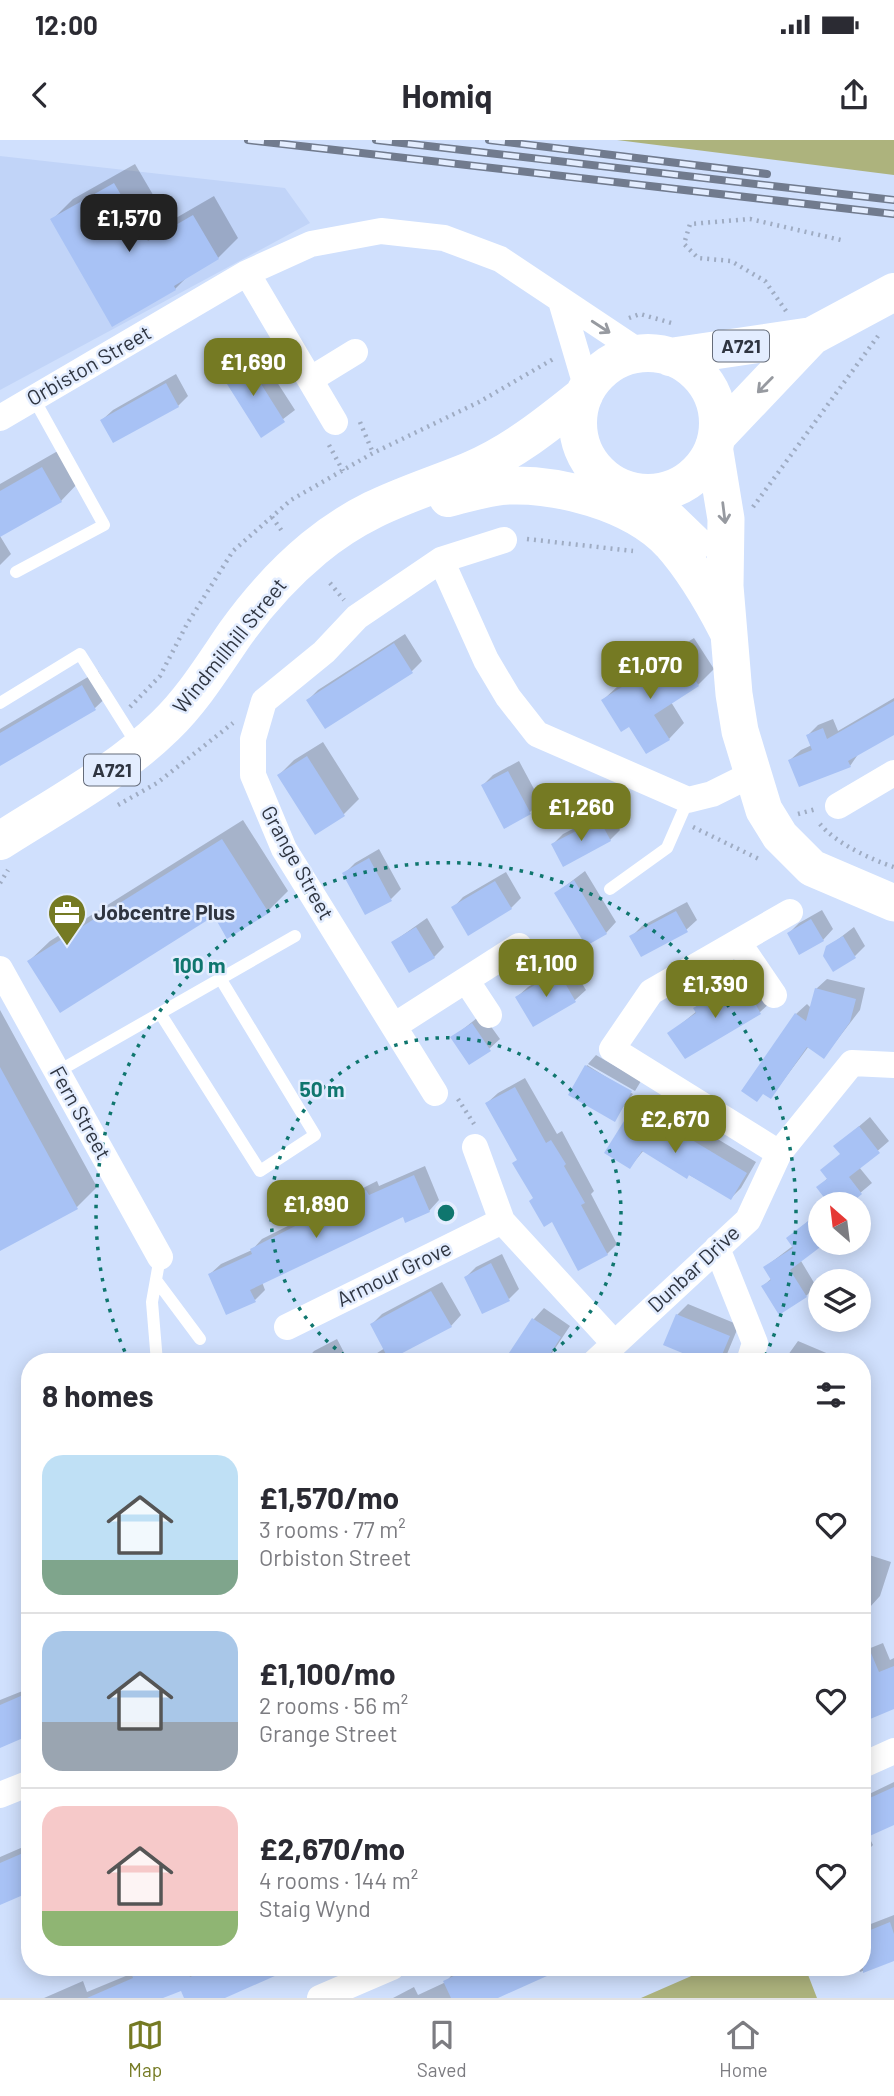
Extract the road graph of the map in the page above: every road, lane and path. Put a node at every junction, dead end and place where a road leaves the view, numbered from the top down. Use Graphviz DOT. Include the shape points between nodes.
graph roads {
  1 [pos="841,240"];
  2 [pos="247,273"];
  3 [pos="561,301"];
  4 [pos="889,309"];
  5 [pos="812,336"];
  6 [pos="355,352"];
  7 [pos="655,355"];
  8 [pos="311,379"];
  9 [pos="586,392"];
  10 [pos="34,399"];
  11 [pos="0,418"];
  12 [pos="335,422"];
  13 [pos="715,441"];
  14 [pos="595,468"];
  15 [pos="469,471"];
  16 [pos="642,493"];
  17 [pos="272,517"];
  18 [pos="726,519"];
  19 [pos="338,529"];
  20 [pos="284,534"];
  21 [pos="504,540"];
  22 [pos="441,561"];
  23 [pos="16,572"];
  24 [pos="725,586"];
  25 [pos="727,629"];
  26 [pos="0,704"];
  27 [pos="140,748"];
  28 [pos="754,773"];
  29 [pos="894,773"];
  30 [pos="688,800"];
  31 [pos="838,806"];
  32 [pos="809,810"];
  33 [pos="4,855"];
  34 [pos="894,867"];
  35 [pos="894,876"];
  36 [pos="0,883"];
  37 [pos="610,889"];
  38 [pos="894,903"];
  39 [pos="790,912"];
  40 [pos="295,936"];
  41 [pos="738,942"];
  42 [pos="519,946"];
  43 [pos="0,969"];
  44 [pos="220,978"];
  45 [pos="466,980"];
  46 [pos="774,995"];
  47 [pos="160,1013"];
  48 [pos="489,1015"];
  49 [pos="394,1026"];
  50 [pos="894,1065"];
  51 [pos="57,1072"];
  52 [pos="435,1093"];
  53 [pos="475,1147"];
  54 [pos="779,1153"];
  55 [pos="502,1221"];
  56 [pos="717,1248"];
  57 [pos="158,1269"];
  58 [pos="287,1327"];
  59 [pos="200,1339"];
  60 [pos="614,1343"];
  61 [pos="156,1353"];
  62 [pos="603,1353"];
  63 [pos="752,1353"];
  64 [pos="894,1751"];
  65 [pos="871,1761"];
  66 [pos="21,1787"];
  67 [pos="0,1795"];
  68 [pos="371,1976"];
  69 [pos="320,1998"];
  1 -- 5 [label="path" via="750,219 690,224 684,244 698,258 731,261 765,281 791,318"];
  2 -- 3 [label="street, Orbiston Street" via="311,244 381,231 443,238 500,259"];
  2 -- 8 [label="street"];
  2 -- 10 [label="street, Orbiston Street"];
  3 -- 7 [label="street, Orbiston Street, one-way"];
  3 -- 9 [label="street"];
  4 -- 5 [label="main road, A721"];
  4 -- 18 [label="path" via="750,512"];
  5 -- 7 [label="main road, A721"];
  5 -- 13 [label="main road, A721, one-way"];
  6 -- 8 [label="street"];
  7 -- 9 [label="main road" via="620,359 601,371"];
  7 -- 13 [label="main road" via="692,369 709,388 717,411"];
  8 -- 12 [label="street"];
  9 -- 14 [label="main road" via="579,433"];
  9 -- 15 [label="main road, Windmillhill Street / A721" via="538,432"];
  10 -- 11 [label="street, Orbiston Street"];
  10 -- 23 [label="lane" via="104,524"];
  13 -- 16 [label="main road" via="703,466 686,482 665,491"];
  13 -- 18 [label="main road, one-way"];
  14 -- 15 [label="main road, Windmillhill Street / A721"];
  14 -- 16 [label="main road" via="624,489"];
  15 -- 19 [label="main road, Windmillhill Street / A721" via="389,500"];
  16 -- 24 [label="main road" via="687,534"];
  17 -- 20 [label="path"];
  18 -- 24 [label="main road"];
  19 -- 25 [label="main road" via="499,486 564,490 614,507 669,541 703,584"];
  19 -- 27 [label="main road, Windmillhill Street / A721" via="273,587 206,678 166,726"];
  21 -- 22 [label="street, Grange Street"];
  22 -- 30 [label="street" via="486,660 537,734"];
  22 -- 49 [label="street, Grange Street" via="357,617 324,652 264,701 253,739 253,775 284,849"];
  24 -- 25 [label="main road"];
  25 -- 28 [label="main road" via="740,731"];
  26 -- 27 [label="lane" via="80,654"];
  27 -- 33 [label="main road, Windmillhill Street / A721"];
  28 -- 30 [label="street" via="712,794"];
  28 -- 35 [label="main road" via="821,847"];
  28 -- 38 [label="main road" via="769,819 811,868"];
  29 -- 31 [label="street"];
  30 -- 37 [label="lane" via="667,848"];
  32 -- 34 [label="path" via="825,831"];
  33 -- 36 [label="path"];
  39 -- 41 [label="street"];
  40 -- 44 [label="lane"];
  41 -- 46 [label="street"];
  41 -- 54 [label="street" via="651,992 612,1049"];
  42 -- 45 [label="street"];
  43 -- 51 [label="street, Fern Street"];
  44 -- 47 [label="lane"];
  44 -- 47 [label="lane" via="315,1135 260,1171"];
  45 -- 48 [label="street"];
  45 -- 49 [label="street"];
  47 -- 51 [label="lane"];
  49 -- 52 [label="street, Grange Street"];
  50 -- 54 [label="street, Dunbar Drive" via="852,1063"];
  51 -- 57 [label="street, Fern Street"];
  52 -- 53 [label="path" via="455,1094 477,1128"];
  53 -- 55 [label="street"];
  54 -- 56 [label="street, Dunbar Drive" via="748,1220"];
  55 -- 58 [label="street, Armour Grove"];
  55 -- 60 [label="street"];
  56 -- 60 [label="street, Dunbar Drive"];
  56 -- 63 [label="street" via="755,1343"];
  57 -- 59 [label="lane"];
  57 -- 61 [label="lane" via="152,1302"];
  60 -- 62 [label="street, Dunbar Drive"];
  64 -- 65 [label="street"];
  66 -- 67 [label="street"];
  68 -- 69 [label="street"];
}
